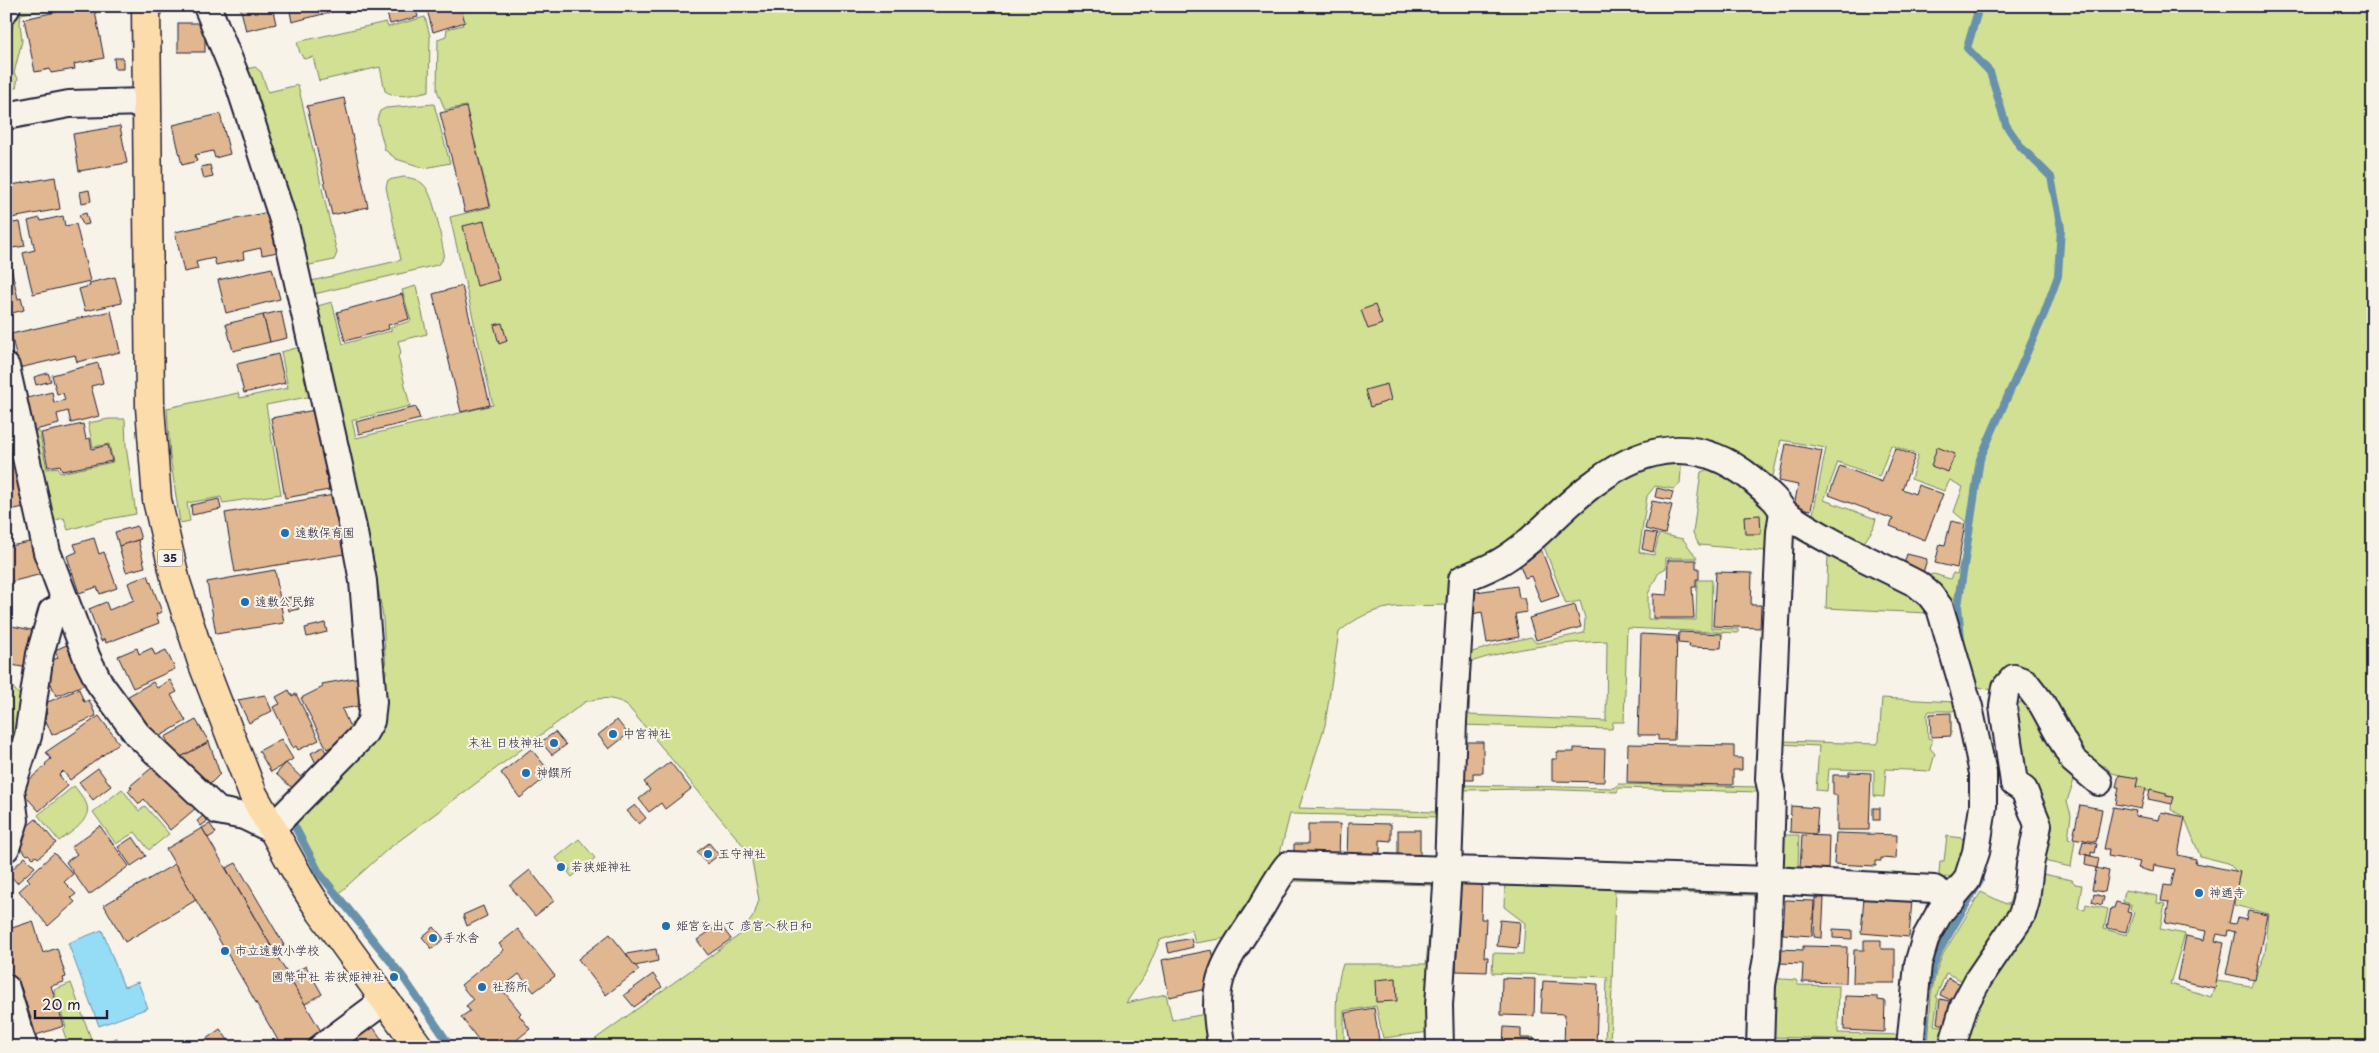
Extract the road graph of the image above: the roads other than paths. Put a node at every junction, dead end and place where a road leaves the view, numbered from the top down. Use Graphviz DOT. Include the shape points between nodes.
graph roads {
  1 [pos="146,6"];
  2 [pos="206,6"];
  3 [pos="146,102"];
  4 [pos="6,116"];
  5 [pos="6,367"];
  6 [pos="1783,512"];
  7 [pos="66,605"];
  8 [pos="2099,782"];
  9 [pos="1998,787"];
  10 [pos="272,829"];
  11 [pos="6,848"];
  12 [pos="1448,871"];
  13 [pos="1770,880"];
  14 [pos="1952,900"];
  15 [pos="6,988"];
  16 [pos="385,1000"];
  17 [pos="24,1047"];
  18 [pos="322,1047"];
  19 [pos="419,1047"];
  20 [pos="1222,1047"];
  21 [pos="1440,1047"];
  22 [pos="1760,1047"];
  23 [pos="1910,1047"];
  24 [pos="1952,1047"];
  1 -- 3 [label="main road, 35"];
  2 -- 10 [label="street" via="238,84 286,229 356,546 370,644 371,721 363,735"];
  3 -- 4 [label="street" via="69,104"];
  3 -- 10 [label="main road, 35" via="150,408 157,500 176,582 202,662 253,794"];
  5 -- 7 [label="street" via="42,532"];
  6 -- 9 [label="street" via="1917,584 1930,595 1940,608 1969,707 1983,773"];
  6 -- 12 [label="street" via="1776,501 1729,462 1692,450 1670,448 1628,463 1596,481 1500,563 1462,579"];
  6 -- 13 [label="street" via="1769,779 1772,793"];
  7 -- 10 [label="street" via="100,684 137,734 218,811 244,816"];
  7 -- 11 [label="street" via="52,612 40,654 28,736 11,789 15,820"];
  8 -- 9 [label="street" via="2073,760 2026,682 2014,678 2006,687 2003,706"];
  9 -- 14 [label="street" via="1967,880"];
  9 -- 24 [label="street" via="2024,790 2038,825 2026,901 2022,915 1964,1006"];
  10 -- 16 [label="main road, 35" via="321,912"];
  12 -- 13 [label="street"];
  12 -- 20 [label="street" via="1288,865 1230,952 1216,987"];
  12 -- 21 [label="street" via="1439,1006"];
  13 -- 14 [label="street" via="1934,889"];
  13 -- 22 [label="street"];
  14 -- 23 [label="street" via="1940,912 1926,936 1918,964"];
  15 -- 17 [label="street"];
  16 -- 18 [label="street"];
  16 -- 19 [label="main road, 35"];
}
